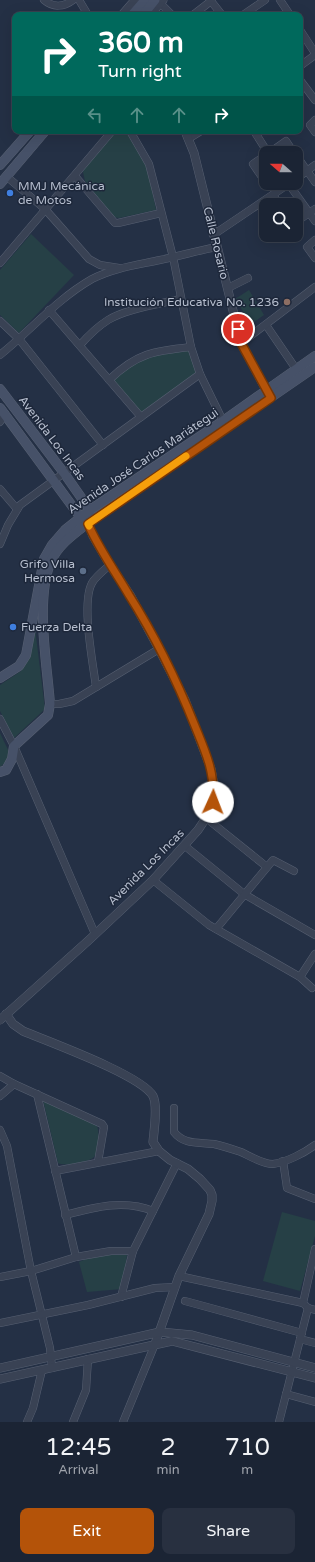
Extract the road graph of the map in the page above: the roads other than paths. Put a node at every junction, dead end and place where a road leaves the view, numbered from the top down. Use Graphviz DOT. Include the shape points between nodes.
graph roads {
  1 [pos="44,0"];
  2 [pos="73,0"];
  3 [pos="79,0"];
  4 [pos="135,0"];
  5 [pos="145,0"];
  6 [pos="265,0"];
  7 [pos="280,0"];
  8 [pos="159,1"];
  9 [pos="86,12"];
  10 [pos="125,12"];
  11 [pos="135,12"];
  12 [pos="146,12"];
  13 [pos="152,12"];
  14 [pos="169,12"];
  15 [pos="197,12"];
  16 [pos="220,12"];
  17 [pos="247,12"];
  18 [pos="288,12"];
  19 [pos="303,35"];
  20 [pos="315,54"];
  21 [pos="303,64"];
  22 [pos="303,83"];
  23 [pos="312,91"];
  24 [pos="315,100"];
  25 [pos="315,120"];
  26 [pos="315,132"];
  27 [pos="27,134"];
  28 [pos="42,134"];
  29 [pos="110,134"];
  30 [pos="132,134"];
  31 [pos="256,134"];
  32 [pos="186,135"];
  33 [pos="264,146"];
  34 [pos="279,146"];
  35 [pos="289,146"];
  36 [pos="259,160"];
  37 [pos="0,165"];
  38 [pos="303,165"];
  39 [pos="315,165"];
  40 [pos="307,171"];
  41 [pos="259,173"];
  42 [pos="303,174"];
  43 [pos="6,176"];
  44 [pos="75,176"];
  45 [pos="315,182"];
  46 [pos="0,184"];
  47 [pos="280,190"];
  48 [pos="295,190"];
  49 [pos="273,195"];
  50 [pos="275,198"];
  51 [pos="45,209"];
  52 [pos="312,211"];
  53 [pos="161,213"];
  54 [pos="303,217"];
  55 [pos="315,221"];
  56 [pos="213,235"];
  57 [pos="315,240"];
  58 [pos="216,247"];
  59 [pos="173,257"];
  60 [pos="315,258"];
  61 [pos="0,263"];
  62 [pos="119,268"];
  63 [pos="248,278"];
  64 [pos="315,287"];
  65 [pos="228,288"];
  66 [pos="180,300"];
  67 [pos="49,310"];
  68 [pos="0,321"];
  69 [pos="266,325"];
  70 [pos="19,339"];
  71 [pos="241,343"];
  72 [pos="80,345"];
  73 [pos="191,347"];
  74 [pos="0,355"];
  75 [pos="315,356"];
  76 [pos="315,367"];
  77 [pos="296,369"];
  78 [pos="200,374"];
  79 [pos="109,380"];
  80 [pos="0,390"];
  81 [pos="268,394"];
  82 [pos="2,415"];
  83 [pos="141,417"];
  84 [pos="223,421"];
  85 [pos="103,445"];
  86 [pos="64,473"];
  87 [pos="54,481"];
  88 [pos="0,489"];
  89 [pos="17,509"];
  90 [pos="90,510"];
  91 [pos="84,521"];
  92 [pos="0,544"];
  93 [pos="110,565"];
  94 [pos="159,648"];
  95 [pos="0,678"];
  96 [pos="96,687"];
  97 [pos="50,704"];
  98 [pos="0,719"];
  99 [pos="14,746"];
  100 [pos="0,772"];
  101 [pos="206,818"];
  102 [pos="185,846"];
  103 [pos="267,867"];
  104 [pos="294,871"];
  105 [pos="154,880"];
  106 [pos="244,894"];
  107 [pos="216,929"];
  108 [pos="95,934"];
  109 [pos="315,935"];
  110 [pos="315,954"];
  111 [pos="300,977"];
  112 [pos="312,988"];
  113 [pos="3,1017"];
  114 [pos="0,1076"];
  115 [pos="14,1084"];
  116 [pos="37,1094"];
  117 [pos="0,1096"];
  118 [pos="174,1108"];
  119 [pos="0,1130"];
  120 [pos="315,1145"];
  121 [pos="159,1151"];
  122 [pos="98,1162"];
  123 [pos="283,1162"];
  124 [pos="177,1163"];
  125 [pos="55,1170"];
  126 [pos="315,1199"];
  127 [pos="153,1211"];
  128 [pos="65,1215"];
  129 [pos="315,1249"];
  130 [pos="133,1251"];
  131 [pos="76,1257"];
  132 [pos="31,1271"];
  133 [pos="312,1271"];
  134 [pos="179,1276"];
  135 [pos="0,1277"];
  136 [pos="175,1287"];
  137 [pos="121,1297"];
  138 [pos="185,1301"];
  139 [pos="308,1307"];
  140 [pos="41,1314"];
  141 [pos="0,1323"];
  142 [pos="160,1332"];
  143 [pos="301,1336"];
  144 [pos="315,1343"];
  145 [pos="155,1344"];
  146 [pos="51,1357"];
  147 [pos="88,1359"];
  148 [pos="294,1362"];
  149 [pos="0,1368"];
  150 [pos="52,1368"];
  151 [pos="315,1368"];
  152 [pos="42,1370"];
  153 [pos="292,1372"];
  154 [pos="315,1378"];
  155 [pos="0,1379"];
  156 [pos="286,1394"];
  157 [pos="315,1402"];
  158 [pos="28,1422"];
  159 [pos="73,1422"];
  160 [pos="123,1422"];
  161 [pos="278,1422"];
  1 -- 2 [label="street" via="55,6"];
  3 -- 9 [label="street"];
  4 -- 10 [label="street"];
  5 -- 11 [label="main road"];
  6 -- 17 [label="street"];
  7 -- 18 [label="street"];
  8 -- 12 [label="main road"];
  8 -- 13 [label="street"];
  8 -- 14 [label="street"];
  15 -- 16 [label="street" via="211,1"];
  19 -- 20 [label="street"];
  20 -- 21 [label="street"];
  22 -- 23 [label="street"];
  23 -- 24 [label="street"];
  25 -- 26 [label="street" via="310,124"];
  27 -- 37 [label="main road"];
  28 -- 43 [label="main road"];
  29 -- 44 [label="street"];
  30 -- 53 [label="street" via="149,164"];
  31 -- 33 [label="street"];
  32 -- 56 [label="street, Calle Rosario" via="194,153"];
  34 -- 35 [label="street" via="286,141"];
  36 -- 41 [label="street" via="253,164"];
  38 -- 40 [label="street"];
  39 -- 40 [label="street"];
  40 -- 42 [label="street"];
  40 -- 45 [label="street"];
  43 -- 46 [label="main road"];
  43 -- 51 [label="street"];
  44 -- 51 [label="street"];
  44 -- 53 [label="street" via="115,223"];
  47 -- 49 [label="street"];
  48 -- 52 [label="street"];
  49 -- 50 [label="street"];
  49 -- 56 [label="street"];
  51 -- 61 [label="street"];
  51 -- 62 [label="street" via="89,259 100,265"];
  52 -- 54 [label="street"];
  52 -- 55 [label="street"];
  53 -- 59 [label="street"];
  56 -- 58 [label="street, Calle Rosario"];
  57 -- 60 [label="street" via="307,247"];
  58 -- 59 [label="street"];
  58 -- 65 [label="street, Calle Rosario"];
  59 -- 62 [label="street"];
  59 -- 66 [label="street"];
  62 -- 67 [label="street" via="93,279"];
  63 -- 65 [label="street"];
  64 -- 69 [label="street"];
  65 -- 71 [label="street, Calle Rosario"];
  66 -- 72 [label="street" via="113,317"];
  66 -- 73 [label="street"];
  67 -- 70 [label="street"];
  67 -- 72 [label="street"];
  68 -- 70 [label="street"];
  69 -- 71 [label="street"];
  69 -- 77 [label="street"];
  70 -- 74 [label="street"];
  70 -- 85 [label="street"];
  71 -- 81 [label="street, Calle Rosario"];
  72 -- 79 [label="street"];
  73 -- 78 [label="street"];
  73 -- 79 [label="street" via="146,354 120,369"];
  75 -- 77 [label="main road, Avenida José Carlos Mariátegui"];
  76 -- 81 [label="main road, Avenida José Carlos Mariátegui"];
  77 -- 81 [label="main road, Avenida José Carlos Mariátegui"];
  78 -- 83 [label="street"];
  78 -- 84 [label="street"];
  79 -- 83 [label="street"];
  80 -- 86 [label="main road, Avenida Los Incas"];
  81 -- 84 [label="main road, Avenida José Carlos Mariátegui"];
  81 -- 91 [label="main road, Avenida José Carlos Mariátegui"];
  82 -- 87 [label="main road, Avenida Los Incas"];
  83 -- 85 [label="street"];
  84 -- 90 [label="main road, Avenida José Carlos Mariátegui"];
  85 -- 86 [label="street"];
  86 -- 87 [label="street"];
  86 -- 90 [label="main road, Avenida Los Incas"];
  87 -- 89 [label="street"];
  87 -- 91 [label="main road, Avenida Los Incas"];
  88 -- 89 [label="street"];
  89 -- 92 [label="street"];
  90 -- 91 [label="main road, Avenida José Carlos Mariátegui"];
  91 -- 93 [label="street, Avenida Los Incas"];
  91 -- 95 [label="main road, Avenida José Carlos Mariátegui" via="65,530 44,559 26,655 19,666"];
  91 -- 97 [label="main road, Avenida José Carlos Mariátegui" via="51,560 46,582 43,603"];
  93 -- 94 [label="street, Avenida Los Incas"];
  93 -- 96 [label="street" via="93,581 89,590 88,614"];
  94 -- 96 [label="street"];
  94 -- 101 [label="street, Avenida Los Incas" via="185,700 211,769 213,802"];
  96 -- 97 [label="street" via="72,701"];
  97 -- 99 [label="main road" via="48,715"];
  98 -- 99 [label="street"];
  99 -- 100 [label="main road" via="12,759 6,770"];
  99 -- 108 [label="street"];
  101 -- 102 [label="street, Avenida Los Incas"];
  101 -- 103 [label="street"];
  102 -- 105 [label="street, Avenida Los Incas"];
  102 -- 106 [label="street"];
  103 -- 104 [label="street" via="273,860"];
  103 -- 106 [label="street"];
  105 -- 107 [label="street"];
  105 -- 108 [label="street, Avenida Los Incas"];
  106 -- 107 [label="street"];
  106 -- 109 [label="street"];
  107 -- 111 [label="street"];
  108 -- 113 [label="street, Avenida Los Incas"];
  110 -- 111 [label="street"];
  111 -- 112 [label="street"];
  113 -- 121 [label="street" via="23,1031 114,1069 148,1090 156,1104 154,1142"];
  114 -- 115 [label="street"];
  115 -- 116 [label="street"];
  115 -- 117 [label="street"];
  116 -- 122 [label="street" via="102,1124 104,1127"];
  116 -- 125 [label="street"];
  118 -- 123 [label="street" via="174,1132 181,1139 238,1151 267,1164"];
  119 -- 132 [label="street" via="7,1146"];
  120 -- 123 [label="street"];
  121 -- 122 [label="street"];
  121 -- 124 [label="street"];
  122 -- 125 [label="street"];
  123 -- 126 [label="street" via="287,1188"];
  124 -- 127 [label="street"];
  124 -- 134 [label="street" via="200,1179 212,1195 209,1214"];
  125 -- 128 [label="street"];
  127 -- 128 [label="street" via="144,1207 114,1204"];
  127 -- 130 [label="street"];
  128 -- 131 [label="street"];
  129 -- 133 [label="street"];
  130 -- 131 [label="street" via="111,1251"];
  130 -- 137 [label="street"];
  131 -- 132 [label="street"];
  132 -- 135 [label="street"];
  132 -- 140 [label="street"];
  133 -- 139 [label="street"];
  134 -- 136 [label="street"];
  134 -- 139 [label="street"];
  136 -- 137 [label="street" via="155,1288"];
  136 -- 142 [label="street"];
  137 -- 140 [label="street"];
  138 -- 143 [label="street"];
  139 -- 143 [label="street"];
  140 -- 141 [label="street"];
  140 -- 146 [label="street"];
  142 -- 145 [label="street"];
  142 -- 146 [label="street"];
  142 -- 148 [label="street" via="192,1335"];
  143 -- 144 [label="street"];
  143 -- 148 [label="street"];
  145 -- 147 [label="street"];
  145 -- 153 [label="street" via="172,1341"];
  145 -- 160 [label="street"];
  146 -- 149 [label="street"];
  146 -- 150 [label="street"];
  147 -- 150 [label="street"];
  147 -- 159 [label="street" via="86,1390"];
  148 -- 151 [label="street"];
  148 -- 153 [label="street"];
  150 -- 152 [label="street"];
  152 -- 155 [label="street"];
  152 -- 158 [label="street"];
  153 -- 154 [label="street"];
  153 -- 156 [label="street"];
  156 -- 157 [label="street"];
  156 -- 161 [label="street"];
}
